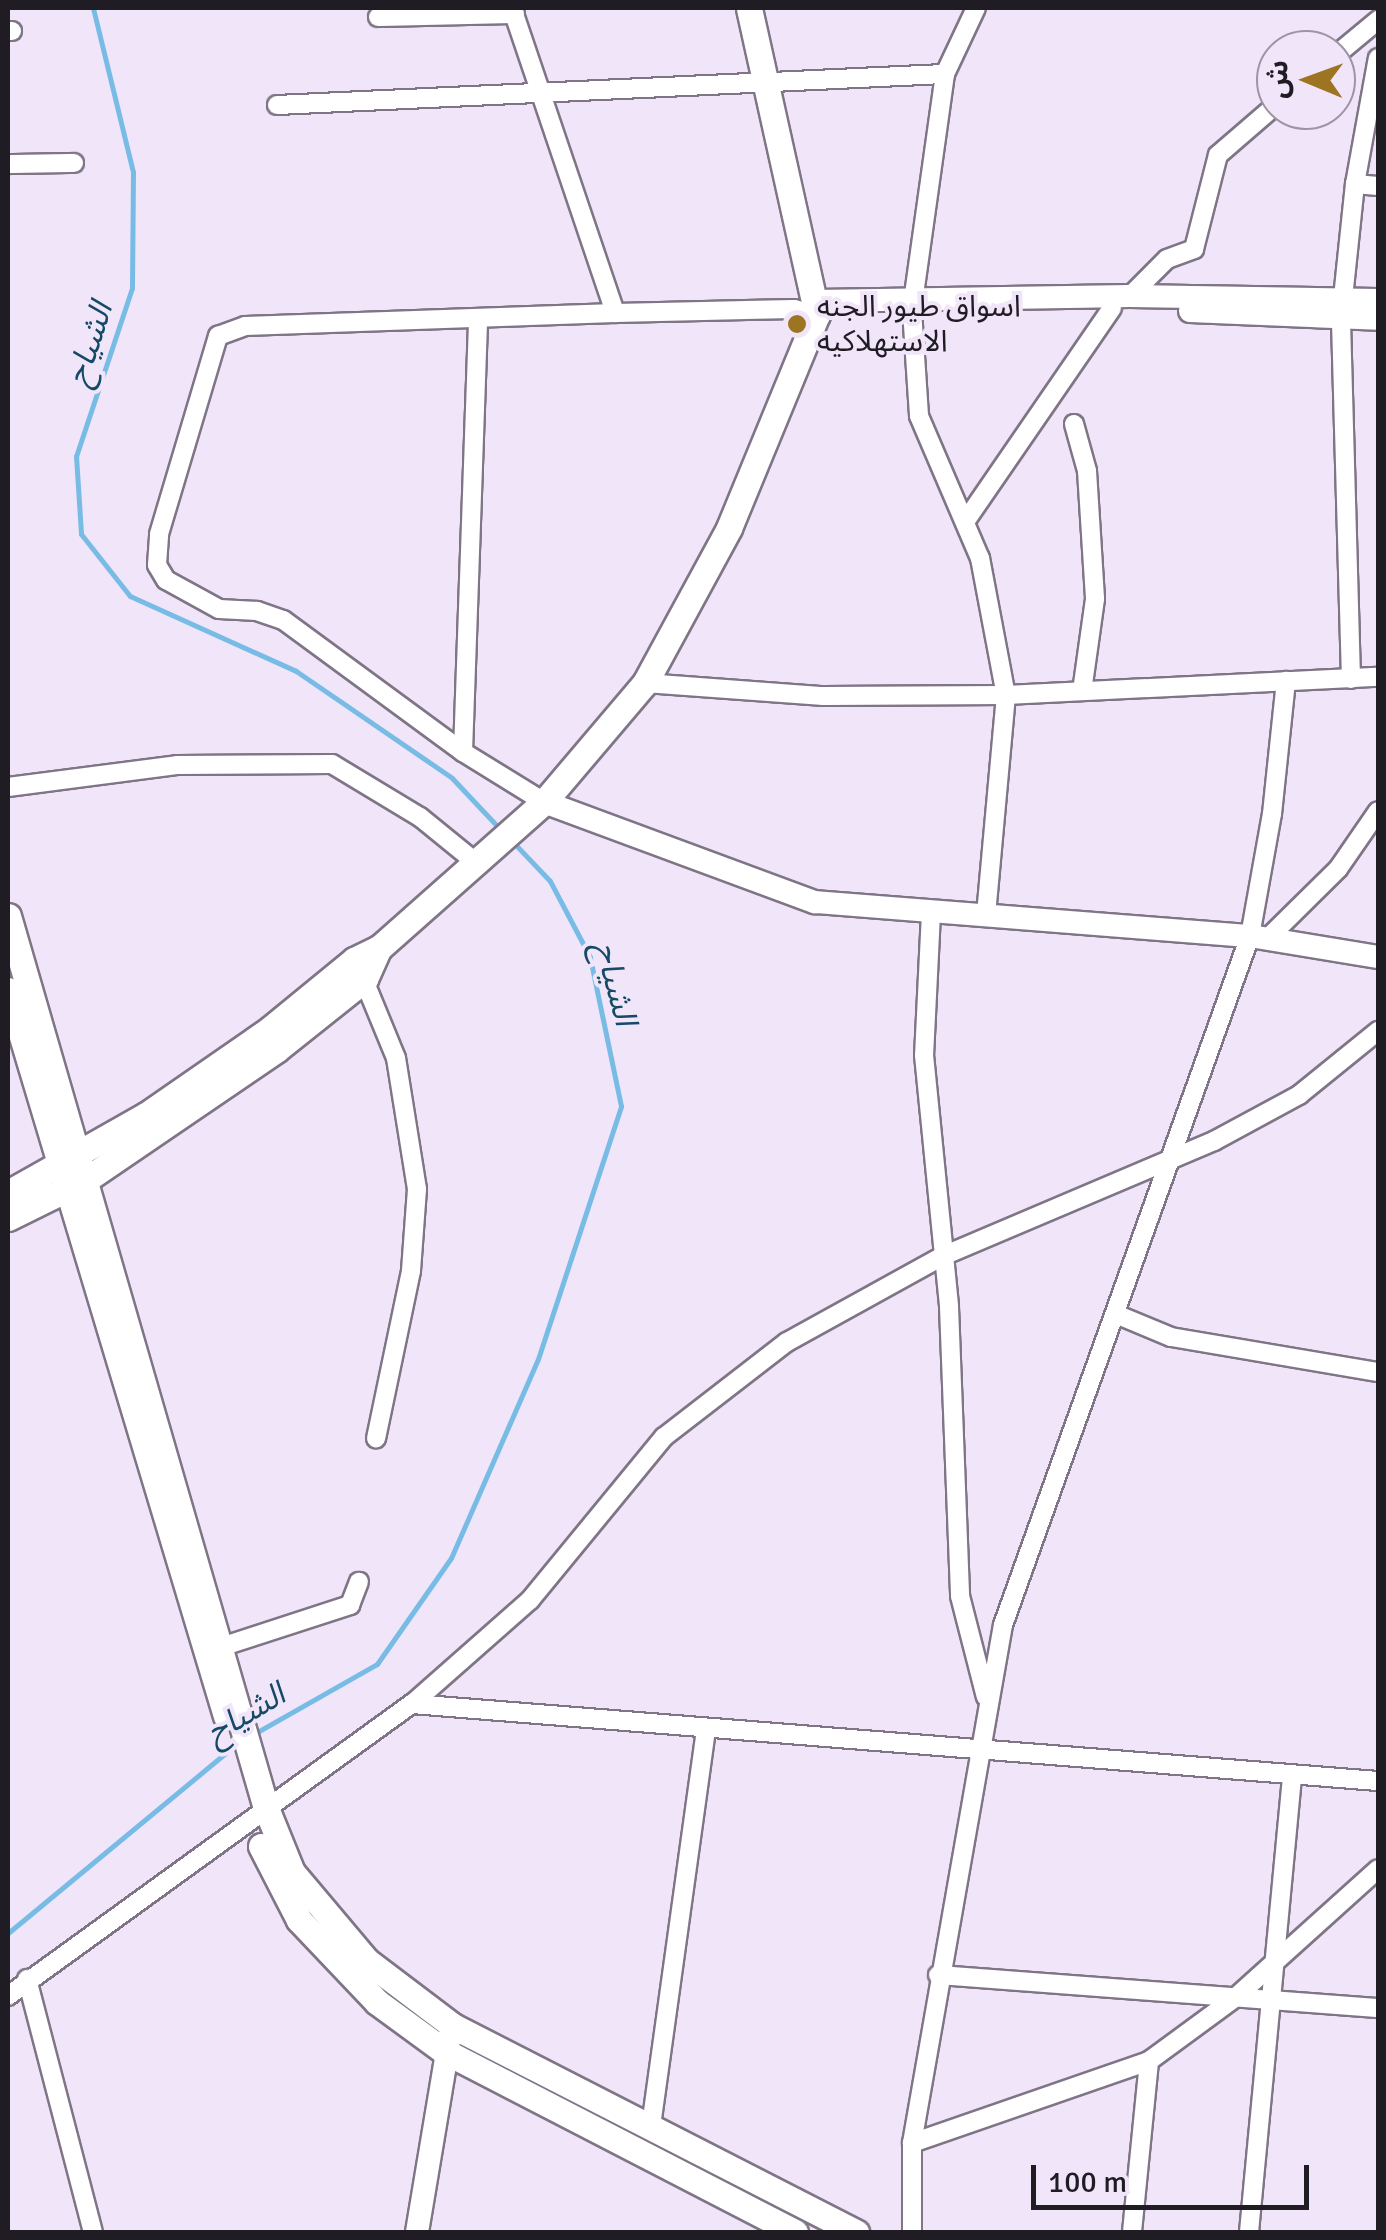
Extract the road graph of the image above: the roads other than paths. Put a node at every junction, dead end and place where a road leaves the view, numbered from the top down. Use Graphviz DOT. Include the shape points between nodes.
graph roads {
  1 [pos="748,8"];
  2 [pos="976,8"];
  3 [pos="514,11"];
  4 [pos="378,17"];
  5 [pos="1378,20"];
  6 [pos="1356,38"];
  7 [pos="1378,58"];
  8 [pos="944,74"];
  9 [pos="763,83"];
  10 [pos="544,96"];
  11 [pos="278,104"];
  12 [pos="1256,122"];
  13 [pos="74,163"];
  14 [pos="8,164"];
  15 [pos="1355,184"];
  16 [pos="1378,186"];
  17 [pos="1378,300"];
  18 [pos="1121,302"];
  19 [pos="912,303"];
  20 [pos="1342,308"];
  21 [pos="809,309"];
  22 [pos="614,312"];
  23 [pos="478,319"];
  24 [pos="1378,319"];
  25 [pos="1074,424"];
  26 [pos="968,519"];
  27 [pos="1378,677"];
  28 [pos="1351,679"];
  29 [pos="645,682"];
  30 [pos="1286,682"];
  31 [pos="1082,691"];
  32 [pos="1006,694"];
  33 [pos="463,752"];
  34 [pos="8,786"];
  35 [pos="537,809"];
  36 [pos="1378,811"];
  37 [pos="483,861"];
  38 [pos="932,912"];
  39 [pos="986,915"];
  40 [pos="8,916"];
  41 [pos="1259,937"];
  42 [pos="1378,956"];
  43 [pos="360,969"];
  44 [pos="8,990"];
  45 [pos="1378,1031"];
  46 [pos="1172,1160"];
  47 [pos="74,1173"];
  48 [pos="8,1193"];
  49 [pos="8,1218"];
  50 [pos="943,1256"];
  51 [pos="1118,1315"];
  52 [pos="1378,1372"];
  53 [pos="376,1438"];
  54 [pos="359,1582"];
  55 [pos="224,1646"];
  56 [pos="987,1699"];
  57 [pos="412,1704"];
  58 [pos="237,1723"];
  59 [pos="706,1729"];
  60 [pos="983,1748"];
  61 [pos="1292,1776"];
  62 [pos="1378,1781"];
  63 [pos="259,1813"];
  64 [pos="1378,1869"];
  65 [pos="1271,1966"];
  66 [pos="938,1976"];
  67 [pos="26,1979"];
  68 [pos="8,1996"];
  69 [pos="1236,1997"];
  70 [pos="1269,2000"];
  71 [pos="1378,2008"];
  72 [pos="453,2026"];
  73 [pos="444,2052"];
  74 [pos="1149,2061"];
  75 [pos="651,2126"];
  76 [pos="912,2143"];
  77 [pos="93,2232"];
  78 [pos="417,2232"];
  79 [pos="795,2232"];
  80 [pos="856,2232"];
  81 [pos="912,2232"];
  82 [pos="1132,2232"];
  83 [pos="1249,2232"];
  1 -- 9 [label="main road"];
  2 -- 8 [label="street"];
  3 -- 4 [label="street"];
  3 -- 10 [label="street"];
  5 -- 6 [label="street"];
  7 -- 15 [label="street"];
  8 -- 9 [label="street"];
  8 -- 19 [label="street"];
  9 -- 10 [label="street"];
  9 -- 21 [label="main road"];
  10 -- 11 [label="street"];
  10 -- 22 [label="street"];
  12 -- 18 [label="street" via="1218,155 1194,249 1168,258"];
  13 -- 14 [label="street"];
  15 -- 16 [label="street"];
  15 -- 20 [label="street"];
  17 -- 20 [label="street"];
  18 -- 19 [label="street"];
  18 -- 20 [label="street"];
  18 -- 26 [label="street"];
  19 -- 21 [label="street"];
  19 -- 26 [label="street" via="919,416"];
  20 -- 24 [label="street"];
  20 -- 28 [label="street"];
  21 -- 22 [label="street"];
  21 -- 29 [label="main road" via="729,528"];
  22 -- 23 [label="street"];
  23 -- 33 [label="street"];
  23 -- 33 [label="street" via="225,329 157,552 166,580 183,593 220,609 257,610 283,620"];
  25 -- 31 [label="street" via="1087,471 1095,599"];
  26 -- 32 [label="street"];
  27 -- 28 [label="street"];
  28 -- 30 [label="street"];
  29 -- 32 [label="street" via="824,696"];
  29 -- 35 [label="main road"];
  30 -- 31 [label="street"];
  30 -- 41 [label="street"];
  31 -- 32 [label="street"];
  32 -- 39 [label="street"];
  33 -- 35 [label="street"];
  34 -- 37 [label="street" via="177,765 332,764"];
  35 -- 37 [label="main road"];
  35 -- 38 [label="street" via="766,889 848,907"];
  36 -- 41 [label="street" via="1338,869"];
  37 -- 43 [label="main road"];
  38 -- 39 [label="street"];
  38 -- 50 [label="street" via="924,1055"];
  39 -- 41 [label="street"];
  40 -- 47 [label="main road"];
  41 -- 42 [label="street"];
  41 -- 46 [label="street"];
  43 -- 47 [label="main road" via="254,1066"];
  43 -- 53 [label="street" via="396,1058 418,1188 411,1271"];
  44 -- 47 [label="main road"];
  45 -- 46 [label="street" via="1300,1095"];
  46 -- 50 [label="street"];
  46 -- 51 [label="street"];
  47 -- 48 [label="main road"];
  47 -- 49 [label="main road"];
  47 -- 55 [label="main road"];
  47 -- 58 [label="main road"];
  50 -- 56 [label="street" via="960,1596"];
  50 -- 57 [label="street" via="786,1342 688,1415 530,1600"];
  51 -- 52 [label="street" via="1171,1337"];
  51 -- 56 [label="street" via="1015,1583"];
  54 -- 55 [label="street" via="350,1604"];
  55 -- 58 [label="main road"];
  56 -- 60 [label="street"];
  57 -- 59 [label="street"];
  57 -- 63 [label="street"];
  58 -- 63 [label="main road"];
  59 -- 60 [label="street"];
  59 -- 75 [label="street"];
  60 -- 61 [label="street"];
  60 -- 66 [label="street"];
  61 -- 62 [label="street"];
  61 -- 65 [label="street"];
  63 -- 67 [label="street"];
  63 -- 72 [label="main road" via="333,1928"];
  63 -- 73 [label="main road" via="299,1920 377,2002"];
  64 -- 65 [label="street"];
  65 -- 69 [label="street"];
  65 -- 70 [label="street"];
  66 -- 69 [label="street"];
  66 -- 76 [label="street"];
  67 -- 68 [label="street"];
  67 -- 77 [label="street"];
  69 -- 70 [label="street"];
  69 -- 74 [label="street"];
  70 -- 71 [label="street"];
  70 -- 83 [label="street"];
  72 -- 73 [label="street"];
  72 -- 75 [label="main road"];
  73 -- 78 [label="street"];
  73 -- 79 [label="main road"];
  74 -- 76 [label="street"];
  74 -- 82 [label="street"];
  75 -- 80 [label="main road"];
  76 -- 81 [label="street"];
}
